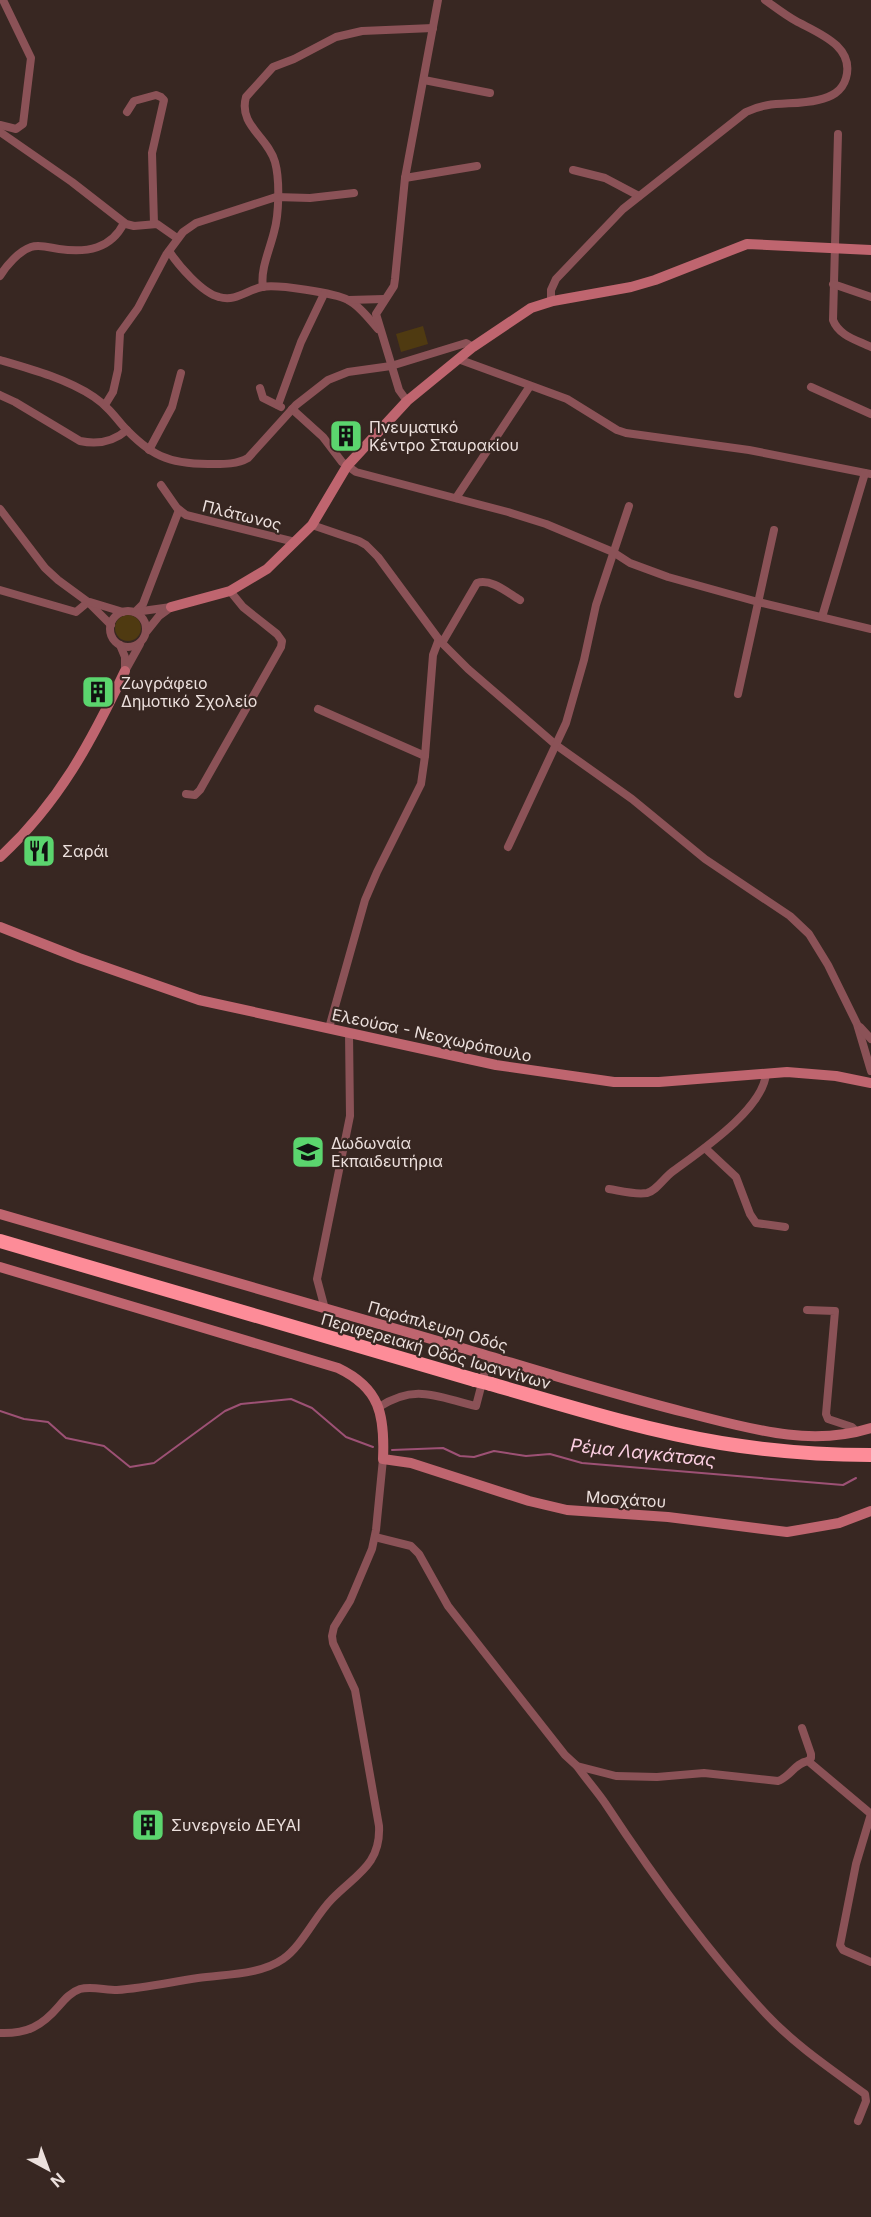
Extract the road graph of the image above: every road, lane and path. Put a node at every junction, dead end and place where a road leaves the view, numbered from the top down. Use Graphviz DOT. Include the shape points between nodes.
graph roads {
  1 [pos="3,0"];
  2 [pos="438,0"];
  3 [pos="765,0"];
  4 [pos="433,28"];
  5 [pos="424,80"];
  6 [pos="490,93"];
  7 [pos="128,112"];
  8 [pos="0,125"];
  9 [pos="0,132"];
  10 [pos="838,134"];
  11 [pos="477,166"];
  12 [pos="573,170"];
  13 [pos="405,178"];
  14 [pos="354,193"];
  15 [pos="639,196"];
  16 [pos="276,197"];
  17 [pos="124,223"];
  18 [pos="154,224"];
  19 [pos="177,238"];
  20 [pos="834,248"];
  21 [pos="871,250"];
  22 [pos="169,251"];
  23 [pos="3,264"];
  24 [pos="0,276"];
  25 [pos="833,284"];
  26 [pos="263,287"];
  27 [pos="324,294"];
  28 [pos="871,297"];
  29 [pos="384,299"];
  30 [pos="349,300"];
  31 [pos="551,301"];
  32 [pos="379,330"];
  33 [pos="473,347"];
  34 [pos="871,347"];
  35 [pos="458,359"];
  36 [pos="0,360"];
  37 [pos="392,366"];
  38 [pos="181,374"];
  39 [pos="530,386"];
  40 [pos="811,387"];
  41 [pos="260,388"];
  42 [pos="0,395"];
  43 [pos="407,400"];
  44 [pos="105,405"];
  45 [pos="278,405"];
  46 [pos="290,411"];
  47 [pos="871,414"];
  48 [pos="127,430"];
  49 [pos="149,450"];
  50 [pos="347,466"];
  51 [pos="868,474"];
  52 [pos="161,484"];
  53 [pos="456,498"];
  54 [pos="629,506"];
  55 [pos="0,509"];
  56 [pos="178,510"];
  57 [pos="312,525"];
  58 [pos="774,530"];
  59 [pos="295,542"];
  60 [pos="613,552"];
  61 [pos="0,590"];
  62 [pos="230,591"];
  63 [pos="520,600"];
  64 [pos="88,602"];
  65 [pos="758,602"];
  66 [pos="171,607"];
  67 [pos="123,612"];
  68 [pos="135,612"];
  69 [pos="822,617"];
  70 [pos="111,625"];
  71 [pos="871,629"];
  72 [pos="146,631"];
  73 [pos="440,641"];
  74 [pos="141,642"];
  75 [pos="120,645"];
  76 [pos="125,671"];
  77 [pos="738,694"];
  78 [pos="318,709"];
  79 [pos="556,745"];
  80 [pos="425,756"];
  81 [pos="186,794"];
  82 [pos="508,847"];
  83 [pos="0,857"];
  84 [pos="0,927"];
  85 [pos="858,1024"];
  86 [pos="329,1028"];
  87 [pos="349,1033"];
  88 [pos="871,1039"];
  89 [pos="871,1071"];
  90 [pos="766,1073"];
  91 [pos="871,1083"];
  92 [pos="705,1148"];
  93 [pos="609,1189"];
  94 [pos="0,1214"];
  95 [pos="785,1227"];
  96 [pos="0,1241"];
  97 [pos="0,1267"];
  98 [pos="325,1309"];
  99 [pos="807,1310"];
  100 [pos="489,1356"];
  101 [pos="379,1407"];
  102 [pos="871,1428"];
  103 [pos="856,1432"];
  104 [pos="871,1455"];
  105 [pos="383,1460"];
  106 [pos="871,1511"];
  107 [pos="375,1537"];
  108 [pos="802,1728"];
  109 [pos="808,1761"];
  110 [pos="577,1766"];
  111 [pos="871,1814"];
  112 [pos="871,1962"];
  113 [pos="0,2033"];
  114 [pos="858,2121"];
  1 -- 8 [label="street" via="29,51 31,64 23,124 16,129"];
  2 -- 4 [label="street"];
  3 -- 15 [label="street" via="838,47 846,60 846,80 831,96 750,110"];
  4 -- 5 [label="street"];
  4 -- 16 [label="street" via="342,35 273,67 262,77 246,97 244,111 273,157 277,170"];
  5 -- 6 [label="street"];
  5 -- 13 [label="street"];
  7 -- 18 [label="street" via="134,101 156,95 164,100 152,153"];
  9 -- 17 [label="street"];
  10 -- 20 [label="street"];
  11 -- 13 [label="street"];
  12 -- 15 [label="street" via="605,178"];
  13 -- 29 [label="street" via="395,282"];
  14 -- 16 [label="street"];
  15 -- 31 [label="street" via="559,276 552,287"];
  16 -- 19 [label="street" via="196,223"];
  16 -- 26 [label="street" via="275,227"];
  17 -- 18 [label="street"];
  17 -- 23 [label="street" via="115,238 104,246 71,250 33,247"];
  18 -- 19 [label="street"];
  19 -- 22 [label="street"];
  20 -- 21 [label="street"];
  20 -- 25 [label="street"];
  20 -- 31 [label="street" via="747,243 644,284"];
  22 -- 26 [label="street" via="183,269 216,297 240,296"];
  22 -- 44 [label="street" via="120,333 118,370"];
  23 -- 24 [label="street"];
  25 -- 28 [label="street"];
  25 -- 34 [label="street" via="836,326 843,334"];
  26 -- 27 [label="street"];
  27 -- 30 [label="street"];
  27 -- 45 [label="street"];
  29 -- 30 [label="street"];
  29 -- 32 [label="street" via="376,314"];
  30 -- 32 [label="street"];
  31 -- 33 [label="street" via="521,314"];
  32 -- 37 [label="street"];
  33 -- 35 [label="street"];
  33 -- 37 [label="street" via="466,343"];
  35 -- 39 [label="street"];
  35 -- 43 [label="street"];
  36 -- 44 [label="street" via="68,383"];
  37 -- 43 [label="street" via="399,390"];
  37 -- 46 [label="street" via="338,375 311,391"];
  38 -- 49 [label="street" via="172,407"];
  39 -- 51 [label="street" via="567,399 626,433 731,447"];
  39 -- 53 [label="street"];
  40 -- 47 [label="street"];
  41 -- 45 [label="street" via="263,398"];
  42 -- 48 [label="street" via="80,441 106,441"];
  43 -- 50 [label="street"];
  44 -- 48 [label="street"];
  45 -- 46 [label="street"];
  46 -- 49 [label="street" via="240,462 192,464"];
  46 -- 50 [label="street" via="323,437"];
  48 -- 49 [label="street"];
  50 -- 53 [label="street" via="356,472"];
  50 -- 57 [label="street"];
  51 -- 69 [label="street"];
  52 -- 56 [label="street, Πλάτωνος"];
  53 -- 60 [label="street" via="546,524"];
  54 -- 60 [label="street"];
  55 -- 64 [label="street" via="45,568"];
  56 -- 59 [label="street, Πλάτωνος"];
  56 -- 68 [label="street" via="143,604"];
  57 -- 59 [label="street"];
  57 -- 73 [label="street" via="366,545"];
  58 -- 65 [label="street"];
  59 -- 62 [label="street" via="259,575"];
  60 -- 65 [label="street" via="668,577"];
  60 -- 79 [label="street" via="569,713"];
  61 -- 64 [label="street" via="76,612"];
  62 -- 66 [label="street"];
  62 -- 81 [label="street" via="243,607 277,634 281,647 200,790 195,795"];
  63 -- 73 [label="street" via="489,582 477,582"];
  64 -- 67 [label="street"];
  64 -- 70 [label="street"];
  65 -- 69 [label="street"];
  65 -- 77 [label="street"];
  66 -- 68 [label="street"];
  66 -- 72 [label="street"];
  67 -- 68 [label="street"];
  67 -- 70 [label="street"];
  68 -- 72 [label="street" via="144,620"];
  69 -- 71 [label="street"];
  70 -- 75 [label="street" via="112,636"];
  72 -- 74 [label="street"];
  73 -- 79 [label="street"];
  73 -- 80 [label="street" via="433,655"];
  74 -- 75 [label="street" via="131,647"];
  74 -- 76 [label="street"];
  75 -- 76 [label="street"];
  76 -- 83 [label="street" via="95,734 62,786"];
  78 -- 80 [label="street"];
  79 -- 82 [label="street"];
  79 -- 85 [label="street" via="632,799 705,859 799,923 821,950"];
  80 -- 86 [label="street" via="421,784 365,900"];
  84 -- 86 [label="street, Ελεούσα - Νεοχωρόπουλο" via="191,998"];
  85 -- 88 [label="street"];
  85 -- 89 [label="street"];
  86 -- 87 [label="street, Ελεούσα - Νεοχωρόπουλο"];
  87 -- 90 [label="street, Ελεούσα - Νεοχωρόπουλο" via="496,1065 594,1080 659,1082"];
  87 -- 98 [label="street" via="350,1116 317,1279"];
  90 -- 91 [label="street, Ελεούσα - Νεοχωρόπουλο" via="820,1074"];
  90 -- 92 [label="street" via="765,1085 758,1095"];
  92 -- 93 [label="street" via="649,1192"];
  92 -- 95 [label="street" via="735,1177 756,1223"];
  94 -- 98 [label="street, Παράπλευρη Οδός"];
  96 -- 104 [label="highway, Περιφερειακή Οδός Ιωαννίνων, bridge" via="618,1421 758,1449"];
  97 -- 101 [label="street" via="328,1365 360,1381"];
  98 -- 100 [label="street, Παράπλευρη Οδός"];
  99 -- 103 [label="street" via="836,1311 826,1414 828,1419"];
  100 -- 101 [label="street" via="476,1406 418,1393 400,1396"];
  100 -- 103 [label="street, Παράπλευρη Οδός" via="618,1395 760,1430 808,1436"];
  101 -- 105 [label="street"];
  102 -- 103 [label="street, Παράπλευρη Οδός"];
  105 -- 106 [label="street, Μοσχάτου" via="411,1463 567,1510 668,1517 787,1532 839,1523"];
  105 -- 107 [label="street"];
  107 -- 110 [label="street" via="411,1546 420,1554 460,1622"];
  107 -- 113 [label="street" via="354,1593 332,1636 356,1690 378,1820 378,1843 370,1863 333,1898 280,1961 233,1974 126,1989 81,1989 69,1995 39,2026"];
  108 -- 109 [label="street" via="811,1754"];
  109 -- 110 [label="street" via="778,1781 704,1773 624,1777"];
  109 -- 111 [label="street"];
  110 -- 114 [label="street" via="661,1885 760,2007 827,2067 865,2094"];
  111 -- 112 [label="street" via="856,1864 840,1945"];
}
